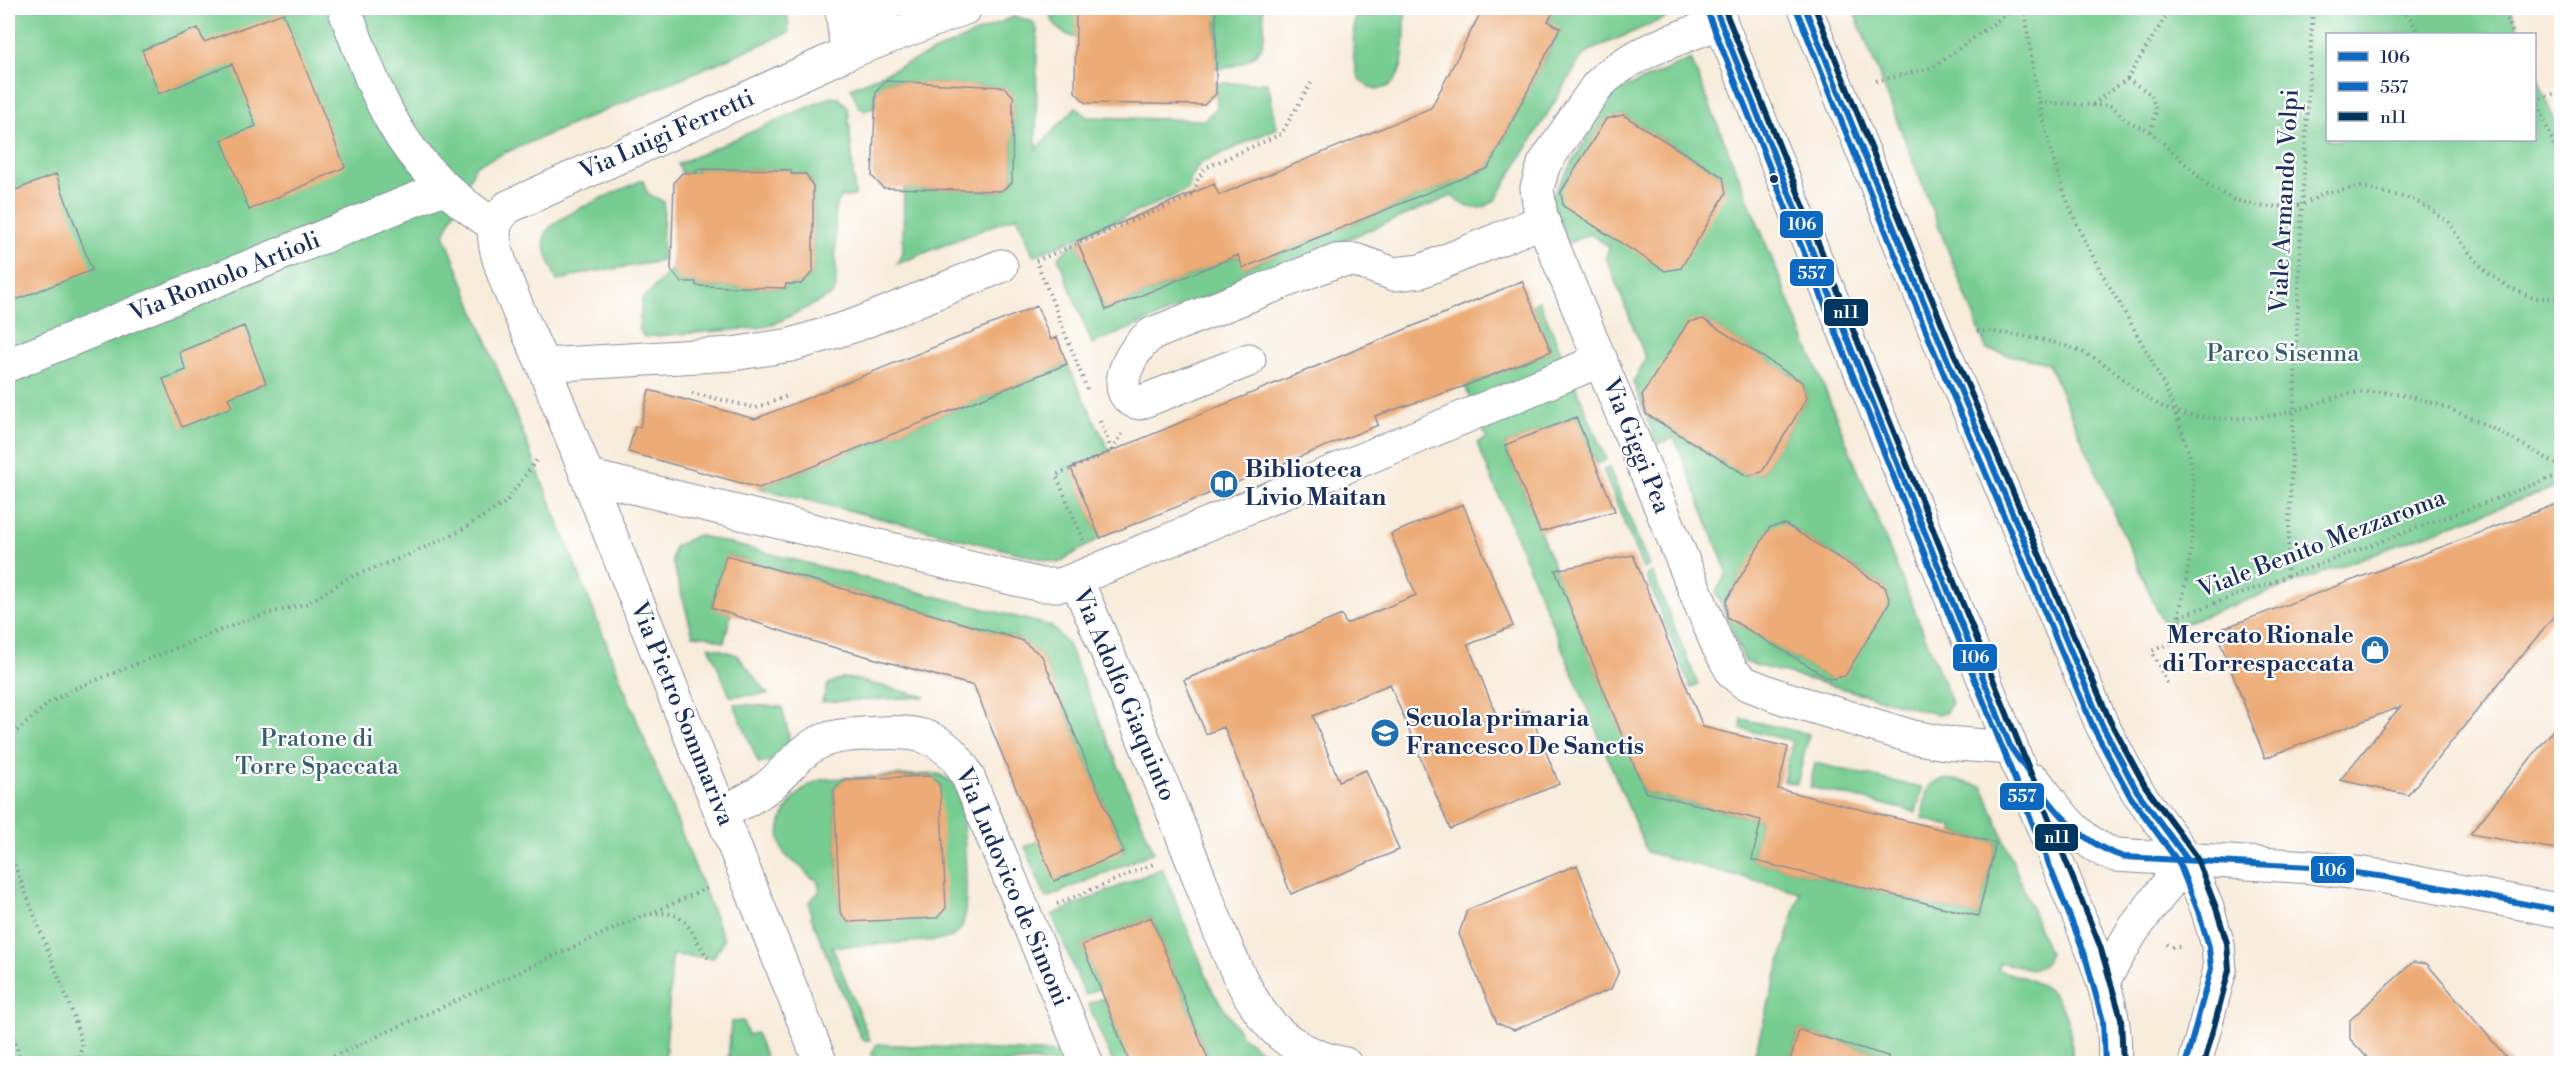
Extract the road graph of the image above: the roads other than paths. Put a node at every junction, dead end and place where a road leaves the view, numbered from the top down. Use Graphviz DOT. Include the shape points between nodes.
graph roads {
  1 [pos="344,8"];
  2 [pos="842,8"];
  3 [pos="883,8"];
  4 [pos="965,8"];
  5 [pos="1805,8"];
  6 [pos="1718,15"];
  7 [pos="847,53"];
  8 [pos="443,188"];
  9 [pos="1543,221"];
  10 [pos="495,226"];
  11 [pos="1001,266"];
  12 [pos="1250,360"];
  13 [pos="1601,360"];
  14 [pos="8,365"];
  15 [pos="543,365"];
  16 [pos="587,476"];
  17 [pos="1086,575"];
  18 [pos="2012,748"];
  19 [pos="722,812"];
  20 [pos="2187,859"];
  21 [pos="2562,911"];
  22 [pos="2103,981"];
  23 [pos="820,1064"];
  24 [pos="1087,1064"];
  25 [pos="1345,1064"];
  26 [pos="2114,1064"];
  27 [pos="2194,1064"];
  1 -- 8 [label="street" via="376,91 395,128 413,156"];
  2 -- 7 [label="street"];
  3 -- 7 [label="street"];
  4 -- 7 [label="street, Via Luigi Ferretti"];
  5 -- 20 [label="street" via="1940,342 2102,725 2137,791"];
  6 -- 9 [label="street, Via Giggi Pea" via="1636,57 1597,86 1539,176 1538,202"];
  6 -- 18 [label="street"];
  7 -- 10 [label="street, Via Luigi Ferretti" via="508,207"];
  8 -- 10 [label="street"];
  8 -- 14 [label="street, Via Romolo Artioli"];
  9 -- 12 [label="street" via="1421,271 1394,274 1355,260 1336,261 1159,331 1138,344 1130,358 1125,391 1139,404"];
  9 -- 13 [label="street, Via Giggi Pea"];
  10 -- 15 [label="street, Via Pietro Sommariva" via="501,266"];
  11 -- 15 [label="street" via="856,325 791,345 732,354"];
  13 -- 17 [label="street"];
  13 -- 18 [label="street, Via Giggi Pea" via="1718,646 1733,673 1745,683 1778,696 1913,737"];
  15 -- 16 [label="street, Via Pietro Sommariva"];
  16 -- 17 [label="street, Via Adolfo Giaquinto" via="1041,585 1060,585"];
  16 -- 19 [label="street, Via Pietro Sommariva"];
  17 -- 25 [label="street, Via Adolfo Giaquinto" via="1188,850 1226,945 1259,1010 1282,1035 1307,1053"];
  18 -- 20 [label="street" via="2073,828 2095,847 2124,857"];
  18 -- 22 [label="street"];
  19 -- 23 [label="street, Via Pietro Sommariva"];
  19 -- 24 [label="street, Via Ludovico de Simoni" via="758,793 823,740 900,731 941,744 962,765"];
  20 -- 21 [label="street" via="2343,871"];
  20 -- 22 [label="street" via="2133,930"];
  20 -- 27 [label="street" via="2211,922 2220,963"];
  22 -- 26 [label="street" via="2114,1034"];
}
